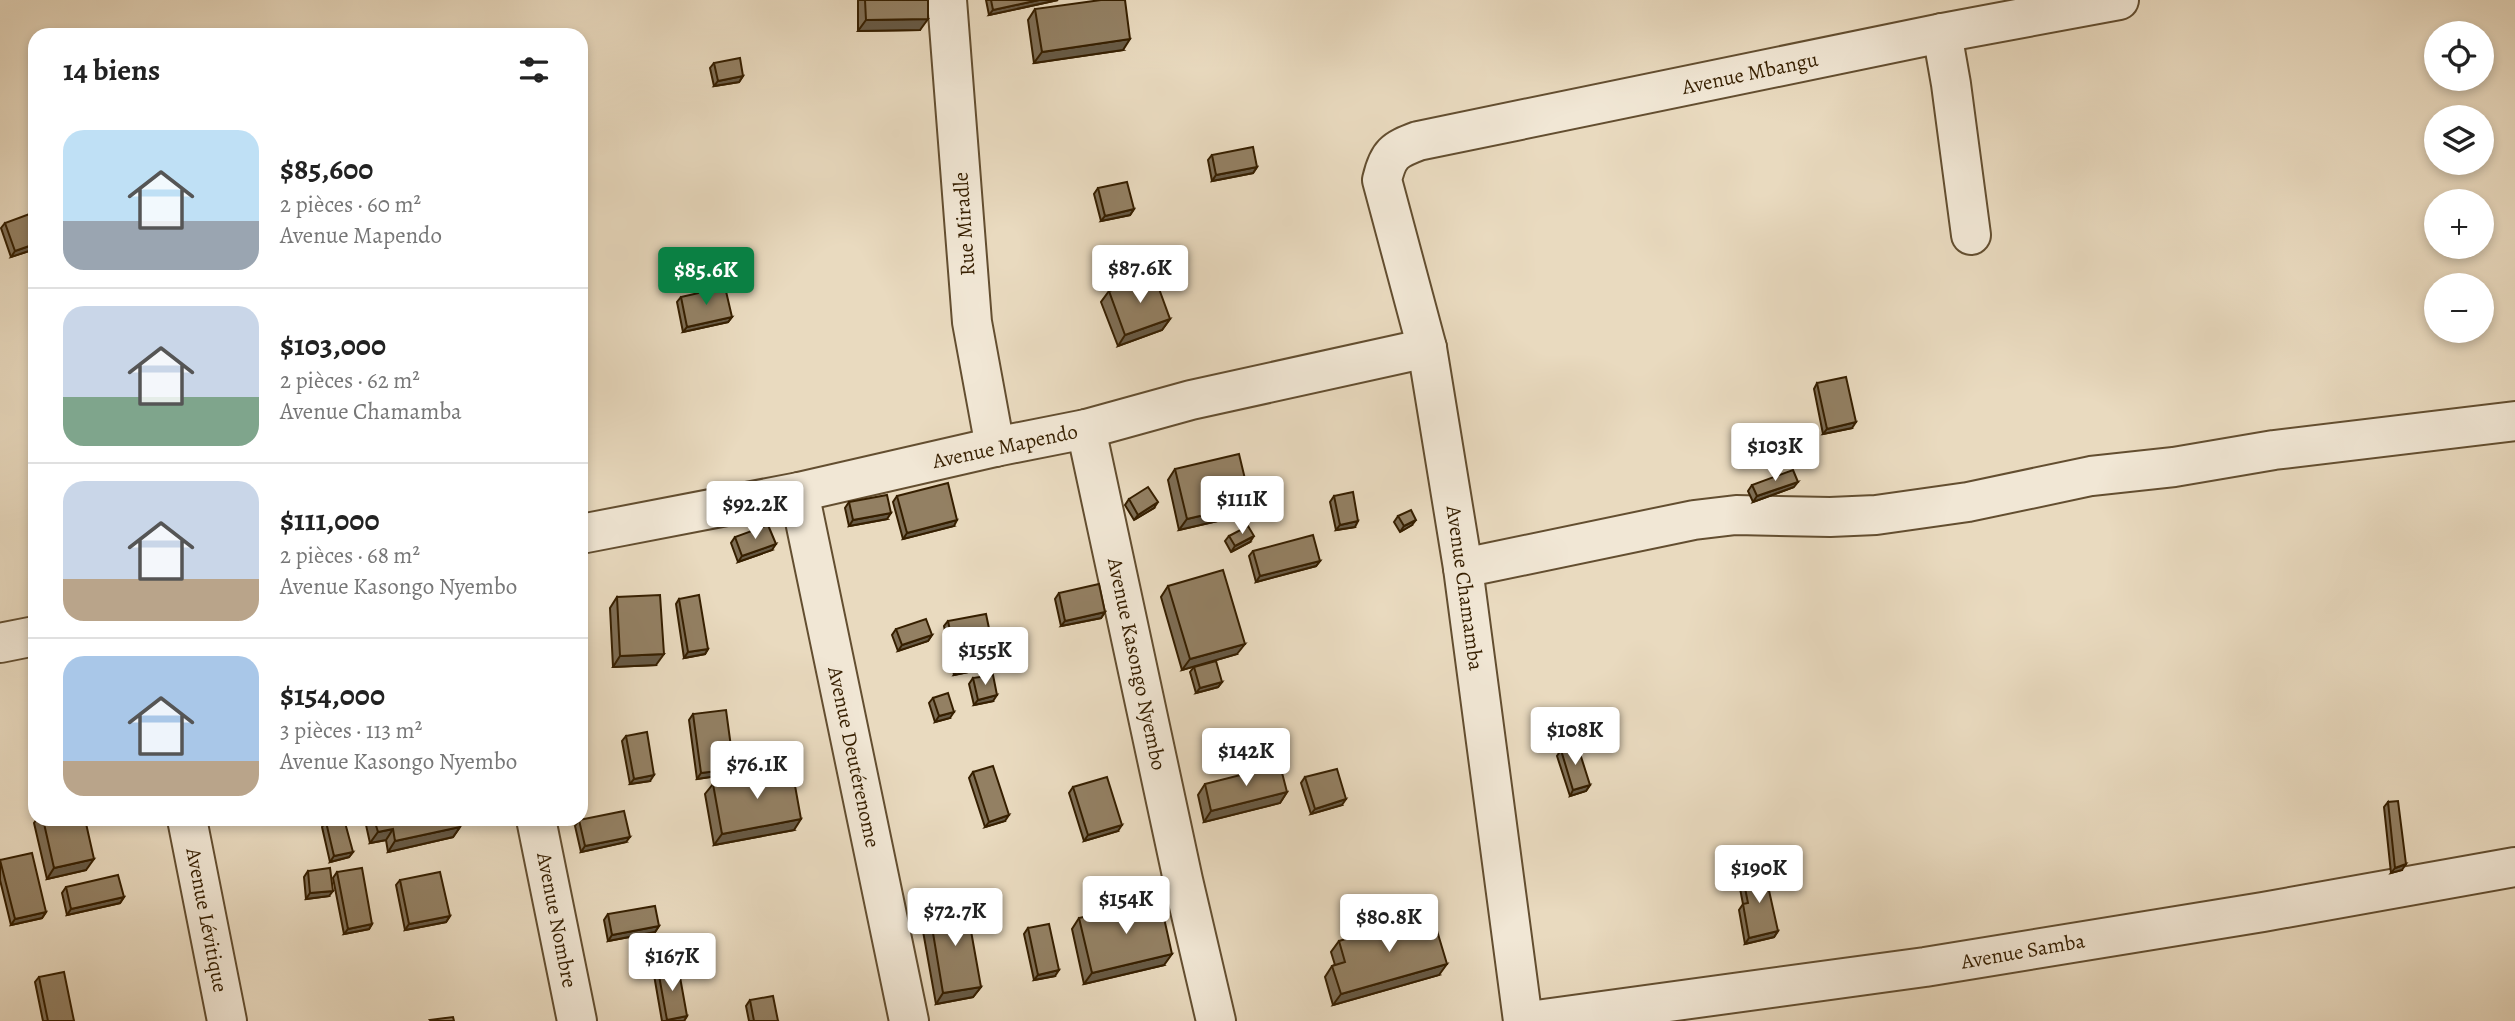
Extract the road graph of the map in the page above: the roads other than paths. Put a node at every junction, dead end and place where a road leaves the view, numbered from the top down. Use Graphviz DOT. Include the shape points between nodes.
graph roads {
  1 [pos="947,0"];
  2 [pos="2119,0"];
  3 [pos="1942,33"];
  4 [pos="1386,160"];
  5 [pos="1971,235"];
  6 [pos="1427,348"];
  7 [pos="2515,421"];
  8 [pos="1086,429"];
  9 [pos="995,447"];
  10 [pos="799,492"];
  11 [pos="588,533"];
  12 [pos="1464,568"];
  13 [pos="28,637"];
  14 [pos="0,643"];
  15 [pos="188,826"];
  16 [pos="537,826"];
  17 [pos="2515,867"];
  18 [pos="227,1021"];
  19 [pos="577,1021"];
  20 [pos="909,1021"];
  21 [pos="1216,1021"];
  22 [pos="1523,1021"];
  23 [pos="1529,1021"];
  1 -- 9 [label="street, Rue Miradle" via="972,322"];
  2 -- 3 [label="street, Avenue Mbangu"];
  3 -- 4 [label="street, Avenue Mbangu" via="1418,141 1398,148"];
  3 -- 5 [label="street"];
  4 -- 6 [label="street, Avenue Chamamba" via="1382,180"];
  6 -- 8 [label="street, Avenue Mapendo" via="1191,400"];
  6 -- 12 [label="street, Avenue Chamamba"];
  7 -- 12 [label="street" via="2091,476 1968,502 1877,515 1737,515 1694,520"];
  8 -- 9 [label="street, Avenue Mapendo"];
  8 -- 21 [label="street, Avenue Kasongo Nyembo"];
  9 -- 10 [label="street, Avenue Mapendo"];
  10 -- 11 [label="street, Avenue Mapendo"];
  10 -- 20 [label="street, Avenue Deutérenome"];
  12 -- 22 [label="street, Avenue Chamamba"];
  13 -- 14 [label="street"];
  15 -- 18 [label="street, Avenue Lévitique"];
  16 -- 19 [label="street, Avenue Nombre"];
  17 -- 23 [label="street, Avenue Samba" via="1925,967"];
}
